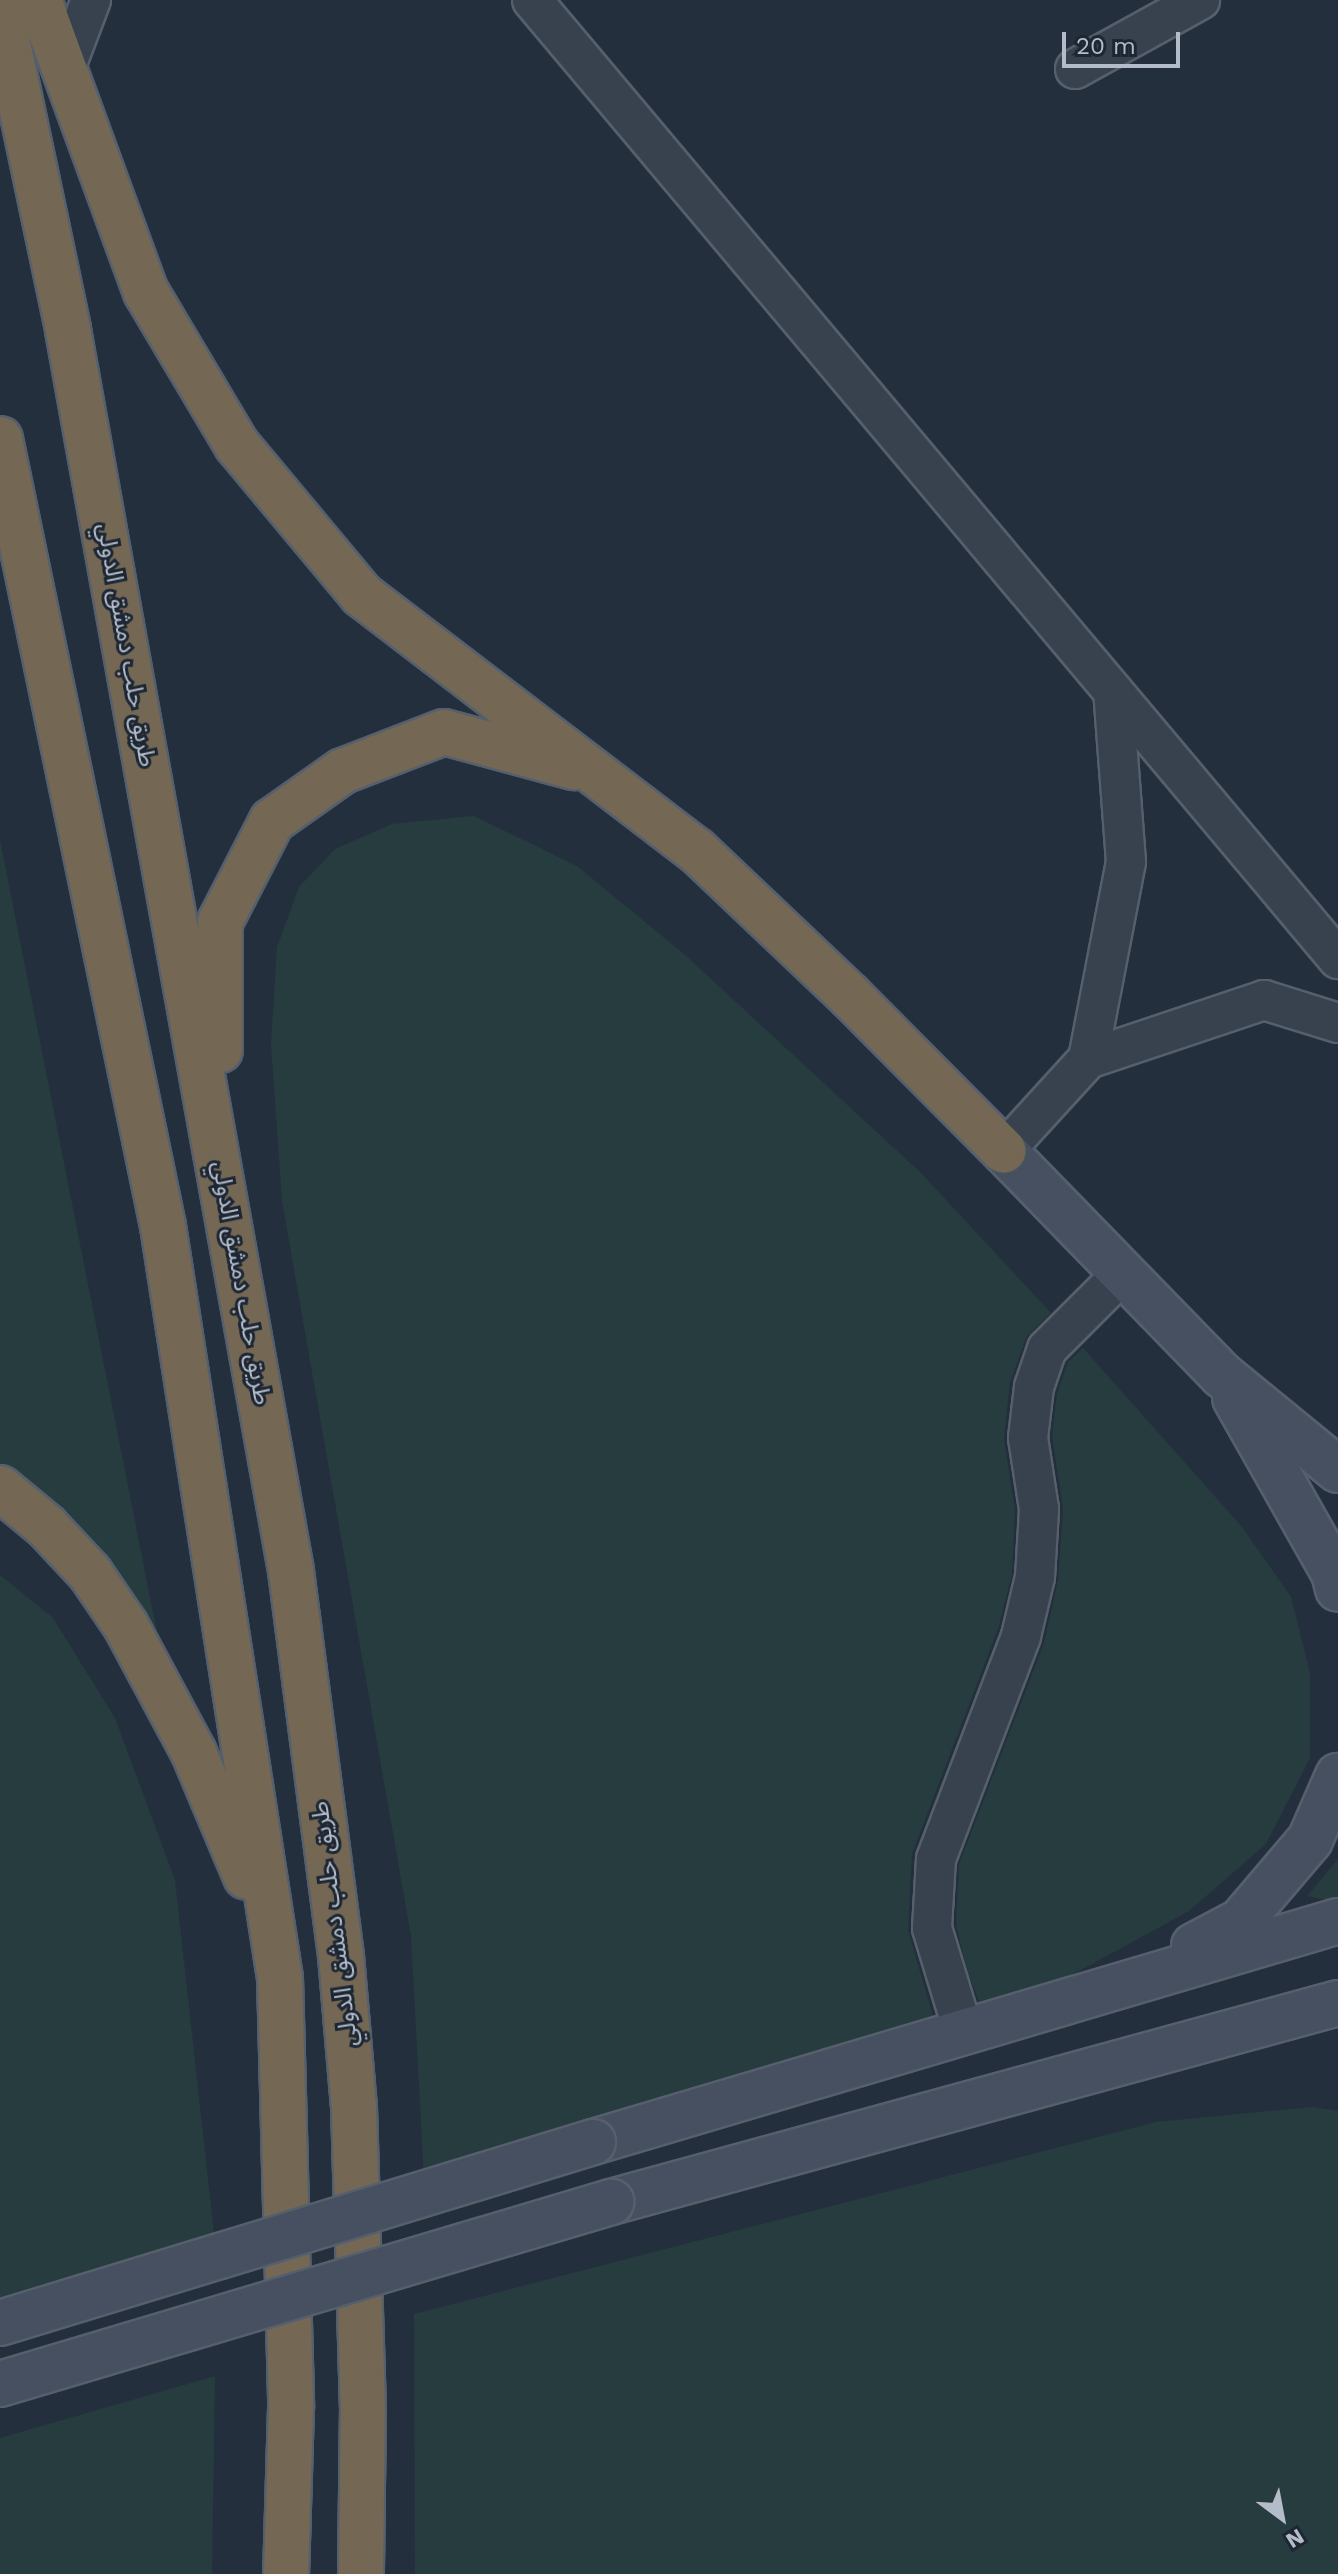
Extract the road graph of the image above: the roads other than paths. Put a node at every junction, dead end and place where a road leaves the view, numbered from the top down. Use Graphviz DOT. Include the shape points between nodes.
graph roads {
  1 [pos="39,0"];
  2 [pos="91,0"];
  3 [pos="532,0"];
  4 [pos="1200,0"];
  5 [pos="0,6"];
  6 [pos="66,66"];
  7 [pos="1075,69"];
  8 [pos="0,439"];
  9 [pos="12,493"];
  10 [pos="0,550"];
  11 [pos="1113,691"];
  12 [pos="596,773"];
  13 [pos="1338,959"];
  14 [pos="1338,1023"];
  15 [pos="1088,1059"];
  16 [pos="1004,1151"];
  17 [pos="219,1158"];
  18 [pos="1123,1273"];
  19 [pos="1222,1375"];
  20 [pos="1338,1470"];
  21 [pos="0,1488"];
  22 [pos="1338,1589"];
  23 [pos="1338,1776"];
  24 [pos="1338,1921"];
  25 [pos="280,1978"];
  26 [pos="1132,1981"];
  27 [pos="1338,2003"];
  28 [pos="1295,2016"];
  29 [pos="1338,2024"];
  30 [pos="964,2034"];
  31 [pos="0,2323"];
  32 [pos="0,2384"];
  33 [pos="286,2574"];
  34 [pos="361,2574"];
  1 -- 6 [label="highway"];
  2 -- 6 [label="street"];
  3 -- 11 [label="street"];
  4 -- 7 [label="street"];
  5 -- 17 [label="highway, طريق حلب دمشق الدولي" via="68,330"];
  6 -- 12 [label="highway" via="146,292 237,445 362,595"];
  8 -- 9 [label="highway"];
  9 -- 10 [label="highway"];
  9 -- 25 [label="highway" via="163,1226"];
  11 -- 13 [label="street"];
  11 -- 15 [label="street" via="1126,862"];
  12 -- 16 [label="highway" via="696,850"];
  12 -- 17 [label="highway" via="444,732 343,771 272,821 220,922"];
  14 -- 15 [label="street" via="1264,1000"];
  15 -- 16 [label="street"];
  16 -- 18 [label="main road"];
  17 -- 34 [label="highway, طريق حلب دمشق الدولي" via="291,1571 341,1956 355,2138 363,2407"];
  18 -- 19 [label="main road"];
  18 -- 30 [label="street" via="1047,1349 1034,1387 1028,1438 1039,1509 1035,1577 1021,1636 936,1859 932,1928"];
  19 -- 20 [label="main road"];
  19 -- 22 [label="main road" via="1334,1573"];
  21 -- 25 [label="highway" via="90,1573 126,1626 227,1826"];
  23 -- 26 [label="main road" via="1310,1840 1241,1921"];
  24 -- 26 [label="main road"];
  25 -- 33 [label="highway" via="291,2408"];
  26 -- 30 [label="main road"];
  27 -- 28 [label="main road"];
  28 -- 29 [label="main road"];
  28 -- 32 [label="main road, bridge" via="611,2202"];
  30 -- 31 [label="main road, bridge"];
}
